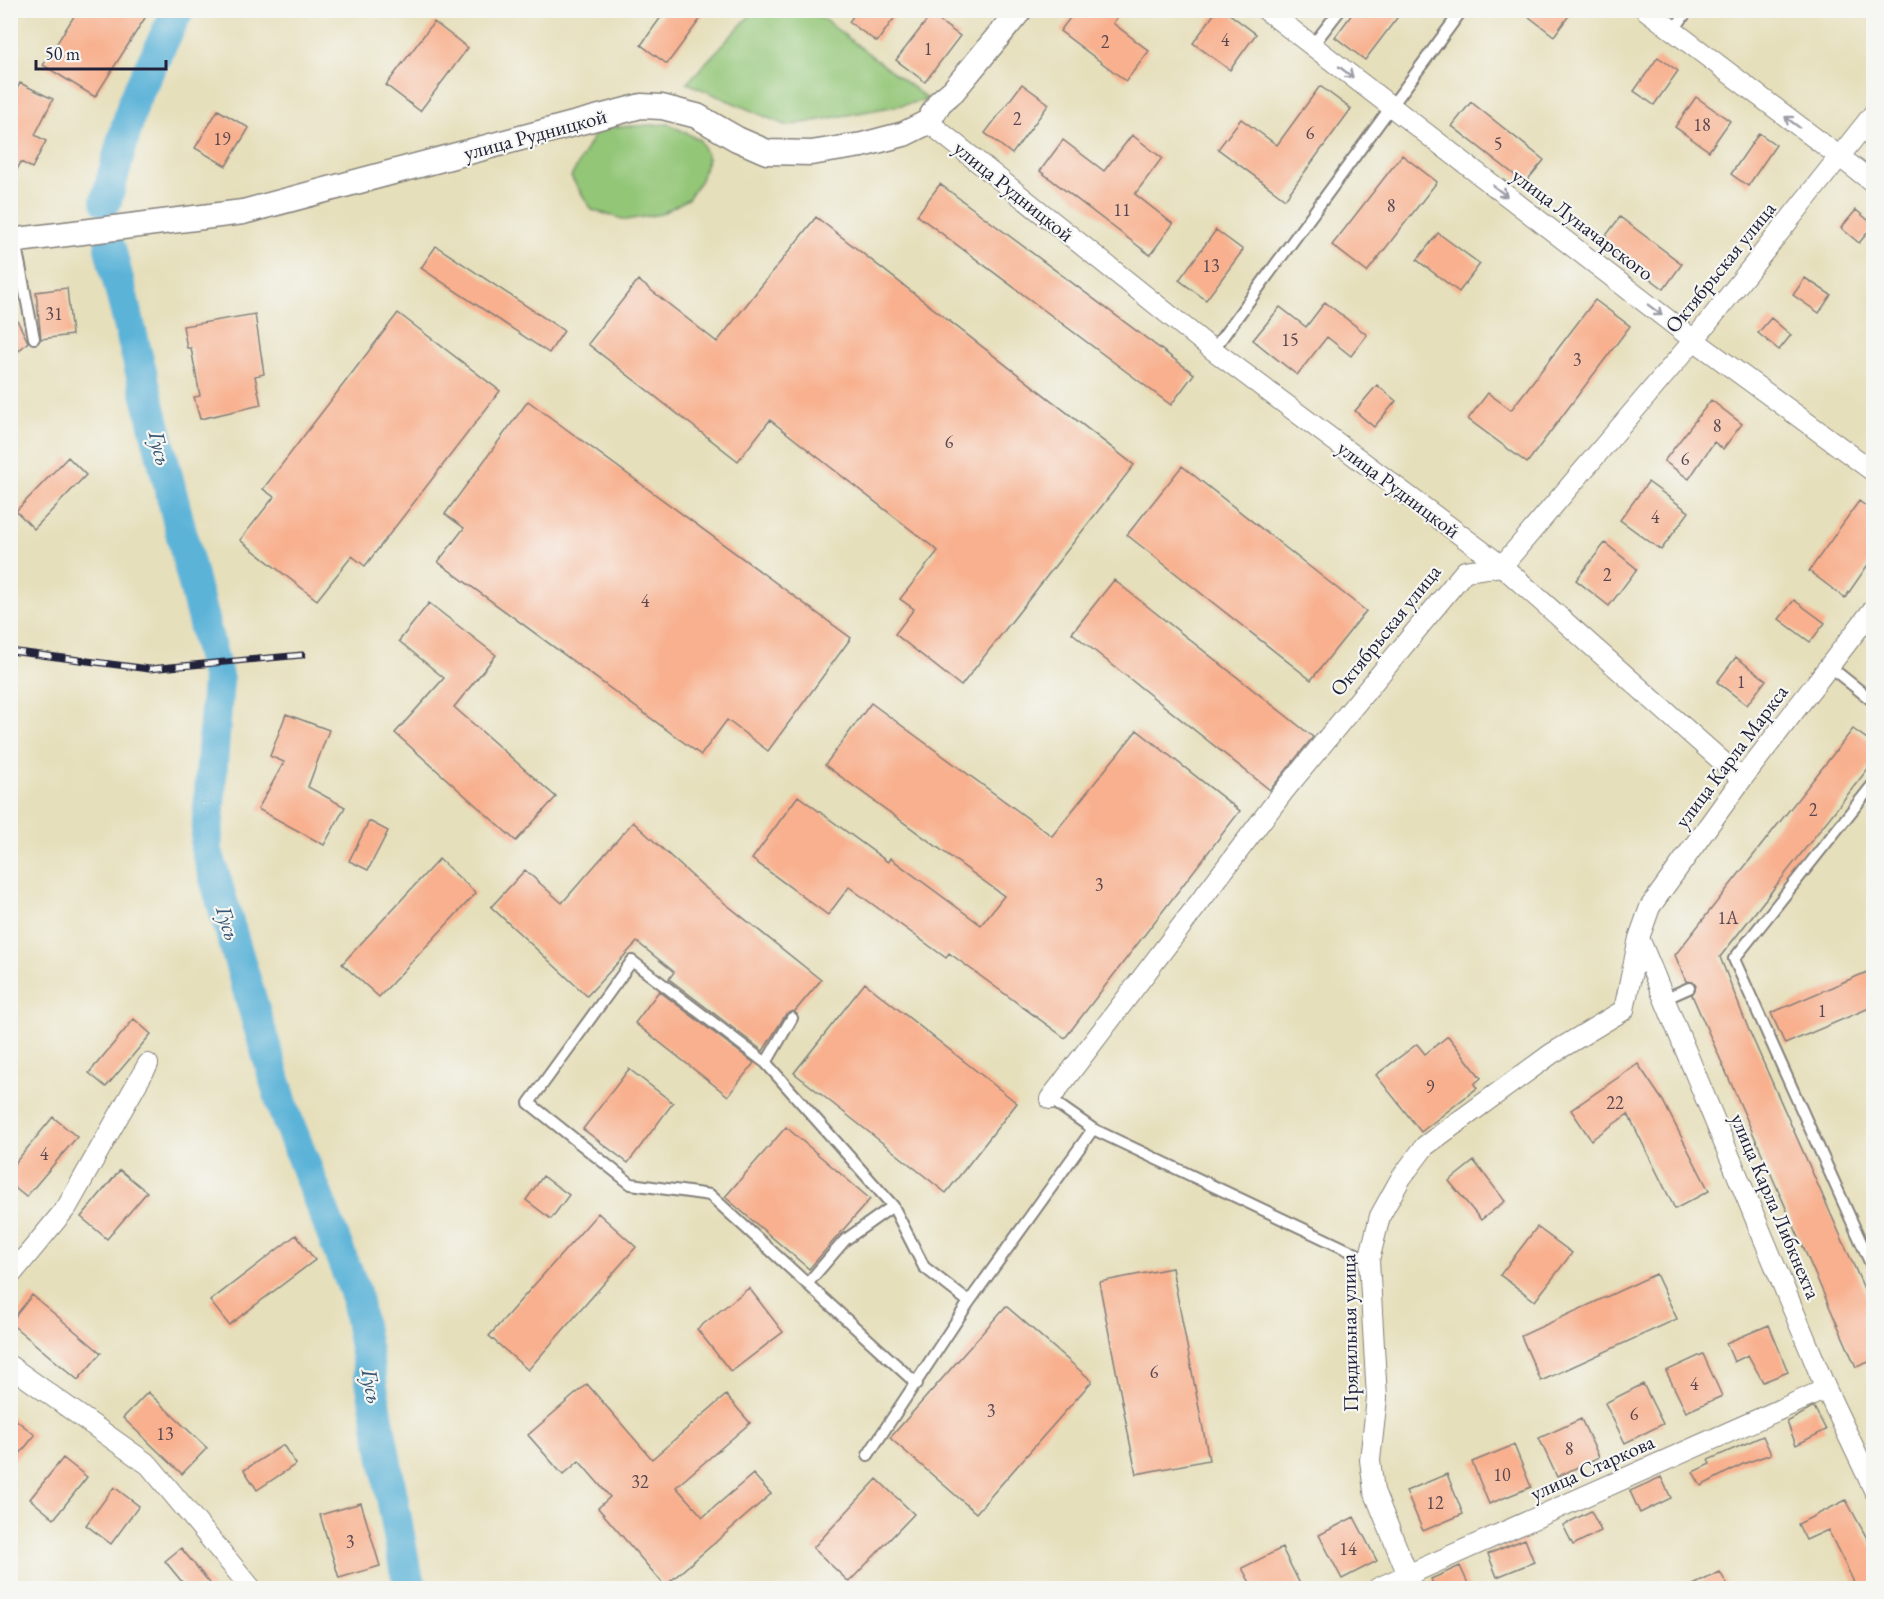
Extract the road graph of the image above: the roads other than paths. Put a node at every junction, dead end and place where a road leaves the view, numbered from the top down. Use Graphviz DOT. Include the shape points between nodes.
graph roads {
  1 [pos="1020,10"];
  2 [pos="1266,10"];
  3 [pos="1340,10"];
  4 [pos="1462,10"];
  5 [pos="1646,10"];
  6 [pos="1688,10"];
  7 [pos="1673,32"];
  8 [pos="1312,46"];
  9 [pos="1390,107"];
  10 [pos="1874,113"];
  11 [pos="928,122"];
  12 [pos="1839,157"];
  13 [pos="1874,183"];
  14 [pos="13,241"];
  15 [pos="34,338"];
  16 [pos="1694,340"];
  17 [pos="1213,350"];
  18 [pos="1874,472"];
  19 [pos="1502,566"];
  20 [pos="1874,608"];
  21 [pos="1829,666"];
  22 [pos="1874,702"];
  23 [pos="1742,779"];
  24 [pos="1874,783"];
  25 [pos="1640,938"];
  26 [pos="1738,967"];
  27 [pos="1726,972"];
  28 [pos="1689,988"];
  29 [pos="1664,999"];
  30 [pos="792,1018"];
  31 [pos="766,1063"];
  32 [pos="148,1064"];
  33 [pos="1050,1099"];
  34 [pos="1093,1129"];
  35 [pos="893,1206"];
  36 [pos="1369,1260"];
  37 [pos="1874,1271"];
  38 [pos="10,1276"];
  39 [pos="807,1284"];
  40 [pos="969,1302"];
  41 [pos="10,1366"];
  42 [pos="917,1384"];
  43 [pos="1826,1389"];
  44 [pos="868,1455"];
  45 [pos="1874,1490"];
  46 [pos="1410,1582"];
  47 [pos="251,1588"];
  48 [pos="1378,1588"];
  1 -- 11 [label="street" via="940,102"];
  2 -- 8 [label="street, улица Луначарского"];
  3 -- 8 [label="lane"];
  4 -- 9 [label="lane"];
  5 -- 7 [label="street"];
  6 -- 7 [label="lane"];
  12 -- 7 [label="street, one-way"];
  8 -- 9 [label="street, улица Луначарского, one-way"];
  9 -- 16 [label="street, улица Луначарского, one-way"];
  9 -- 17 [label="lane"];
  10 -- 12 [label="street, Октябрьская улица"];
  11 -- 14 [label="street, улица Рудницкой" via="904,134 862,145 812,153 767,152 697,116 641,106 243,212"];
  11 -- 17 [label="street, улица Рудницкой"];
  12 -- 13 [label="street"];
  12 -- 16 [label="street, Октябрьская улица"];
  14 -- 15 [label="lane"];
  16 -- 18 [label="street, улица Луначарского"];
  16 -- 19 [label="street, Октябрьская улица"];
  17 -- 19 [label="street, улица Рудницкой"];
  19 -- 23 [label="street, улица Рудницкой"];
  19 -- 33 [label="street, Октябрьская улица" via="1465,571 1284,791"];
  20 -- 21 [label="street, улица Карла Маркса"];
  21 -- 22 [label="lane"];
  21 -- 23 [label="street, улица Карла Маркса"];
  23 -- 25 [label="street, улица Карла Маркса" via="1650,907"];
  24 -- 26 [label="lane" via="1734,959"];
  25 -- 29 [label="street, улица Карла Либкнехта"];
  25 -- 36 [label="street, Прядильная улица" via="1624,1010 1551,1054 1425,1146 1390,1195 1373,1236"];
  26 -- 27 [label="lane"];
  26 -- 37 [label="lane"];
  28 -- 29 [label="lane"];
  29 -- 43 [label="street, улица Карла Либкнехта"];
  30 -- 31 [label="lane"];
  31 -- 35 [label="lane"];
  31 -- 39 [label="lane" via="632,961 529,1103 631,1184 710,1195"];
  32 -- 38 [label="street" via="66,1207"];
  33 -- 34 [label="lane"];
  34 -- 36 [label="lane"];
  34 -- 40 [label="lane"];
  35 -- 39 [label="lane" via="845,1240"];
  35 -- 40 [label="lane" via="924,1267"];
  36 -- 46 [label="street, Прядильная улица" via="1377,1398 1370,1460 1372,1480"];
  39 -- 42 [label="lane"];
  40 -- 42 [label="lane"];
  41 -- 47 [label="street" via="149,1465"];
  42 -- 44 [label="lane"];
  43 -- 45 [label="street, улица Карла Либкнехта"];
  43 -- 46 [label="street, улица Старкова"];
  46 -- 48 [label="street, улица Старкова"];
}
